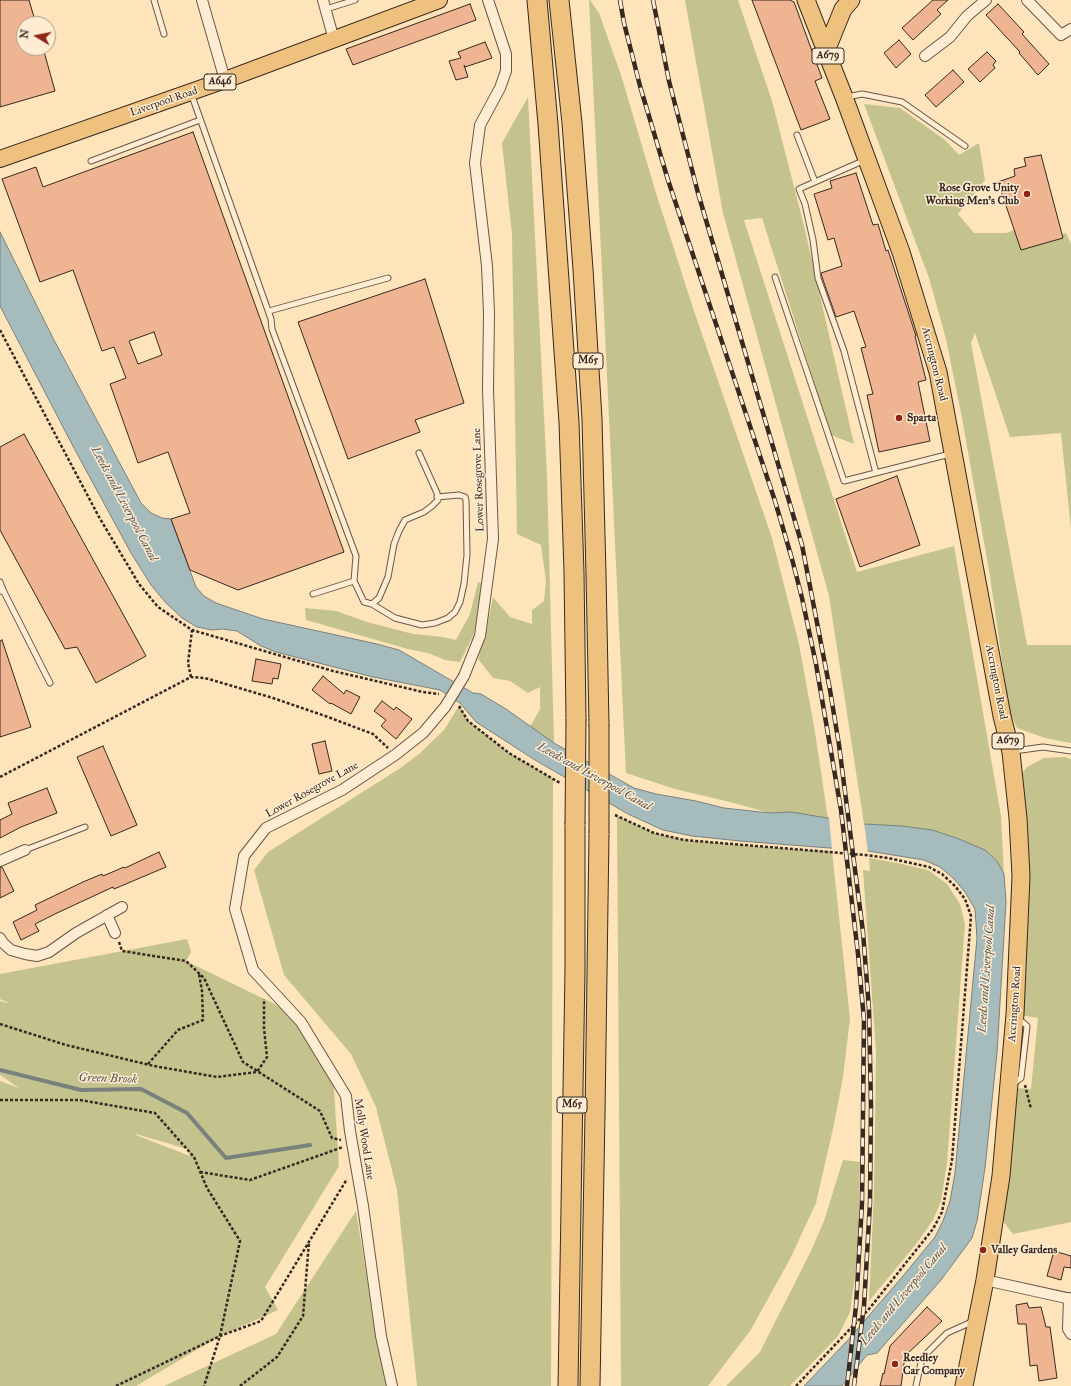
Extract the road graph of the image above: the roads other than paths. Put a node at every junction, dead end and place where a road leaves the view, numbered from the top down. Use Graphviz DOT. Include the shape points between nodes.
graph roads {
  1 [pos="154,0"];
  2 [pos="202,0"];
  3 [pos="355,0"];
  4 [pos="439,0"];
  5 [pos="488,0"];
  6 [pos="537,0"];
  7 [pos="559,0"];
  8 [pos="806,0"];
  9 [pos="851,0"];
  10 [pos="986,0"];
  11 [pos="1027,0"];
  12 [pos="324,5"];
  13 [pos="1071,29"];
  14 [pos="164,34"];
  15 [pos="334,40"];
  16 [pos="826,51"];
  17 [pos="925,56"];
  18 [pos="225,80"];
  19 [pos="191,92"];
  20 [pos="844,97"];
  21 [pos="200,120"];
  22 [pos="797,135"];
  23 [pos="965,146"];
  24 [pos="0,159"];
  25 [pos="867,159"];
  26 [pos="91,161"];
  27 [pos="814,182"];
  28 [pos="776,277"];
  29 [pos="388,278"];
  30 [pos="269,312"];
  31 [pos="419,453"];
  32 [pos="953,454"];
  33 [pos="876,473"];
  34 [pos="437,497"];
  35 [pos="354,581"];
  36 [pos="0,582"];
  37 [pos="2,592"];
  38 [pos="313,594"];
  39 [pos="372,604"];
  40 [pos="50,683"];
  41 [pos="1071,751"];
  42 [pos="1011,752"];
  43 [pos="85,827"];
  44 [pos="25,850"];
  45 [pos="244,856"];
  46 [pos="0,862"];
  47 [pos="122,907"];
  48 [pos="107,915"];
  49 [pos="115,932"];
  50 [pos="0,938"];
  51 [pos="985,1280"];
  52 [pos="1070,1299"];
  53 [pos="978,1320"];
  54 [pos="1071,1334"];
  55 [pos="392,1386"];
  56 [pos="568,1386"];
  57 [pos="590,1386"];
  58 [pos="916,1386"];
  59 [pos="964,1386"];
  1 -- 14 [label="lane"];
  2 -- 18 [label="street"];
  3 -- 12 [label="lane"];
  4 -- 15 [label="main road, Liverpool Road / A646"];
  5 -- 45 [label="street, Lower Rosegrove Lane, bridge" via="506,54 506,71 480,125 475,163 487,266 493,539 480,636 449,705 423,733 342,790 266,828"];
  6 -- 56 [label="highway, M65, bridge" via="549,131 569,422 574,572 575,970"];
  7 -- 57 [label="highway, M65, bridge" via="572,123 583,269 592,419 596,574 599,724"];
  8 -- 16 [label="highway, Accrington Road / A679"];
  9 -- 16 [label="highway" via="843,9"];
  10 -- 17 [label="street" via="967,16 950,37"];
  11 -- 13 [label="street" via="1061,35"];
  12 -- 15 [label="street"];
  15 -- 18 [label="main road, Liverpool Road / A646"];
  16 -- 20 [label="highway, Accrington Road / A679"];
  18 -- 19 [label="main road, Liverpool Road / A646"];
  19 -- 21 [label="lane"];
  19 -- 24 [label="main road, Liverpool Road / A646"];
  20 -- 23 [label="lane" via="862,94 902,102"];
  20 -- 25 [label="highway, Accrington Road / A679"];
  21 -- 26 [label="lane"];
  21 -- 30 [label="lane"];
  22 -- 27 [label="lane"];
  25 -- 27 [label="lane"];
  25 -- 32 [label="highway, Accrington Road / A679" via="901,252 938,372"];
  27 -- 33 [label="lane" via="799,189 813,240 818,278 844,350"];
  28 -- 33 [label="lane" via="844,481"];
  29 -- 30 [label="lane"];
  30 -- 35 [label="lane" via="272,329 356,556"];
  31 -- 34 [label="lane"];
  32 -- 33 [label="lane"];
  32 -- 42 [label="highway, Accrington Road / A679"];
  34 -- 39 [label="lane" via="438,500 424,512 405,520 394,544 384,588"];
  34 -- 39 [label="lane" via="459,495 466,500 467,555 464,584 455,612 448,618 422,625 395,618"];
  35 -- 38 [label="lane"];
  35 -- 39 [label="lane" via="364,602"];
  36 -- 37 [label="lane"];
  37 -- 40 [label="lane"];
  41 -- 42 [label="lane" via="1043,747"];
  42 -- 51 [label="highway, Accrington Road / A679" via="1022,876 1014,1014 1015,1082"];
  43 -- 44 [label="lane"];
  44 -- 46 [label="street"];
  45 -- 55 [label="street, Molly Wood Lane" via="235,909 253,970 301,1022 346,1096 381,1336"];
  47 -- 48 [label="street"];
  48 -- 49 [label="street"];
  48 -- 50 [label="street" via="76,932 49,952 37,956 11,950"];
  51 -- 52 [label="street"];
  51 -- 53 [label="highway, Accrington Road / A679"];
  52 -- 54 [label="street" via="1068,1329"];
  53 -- 58 [label="lane" via="947,1333 922,1358"];
  53 -- 59 [label="highway, Accrington Road / A679"];
}
